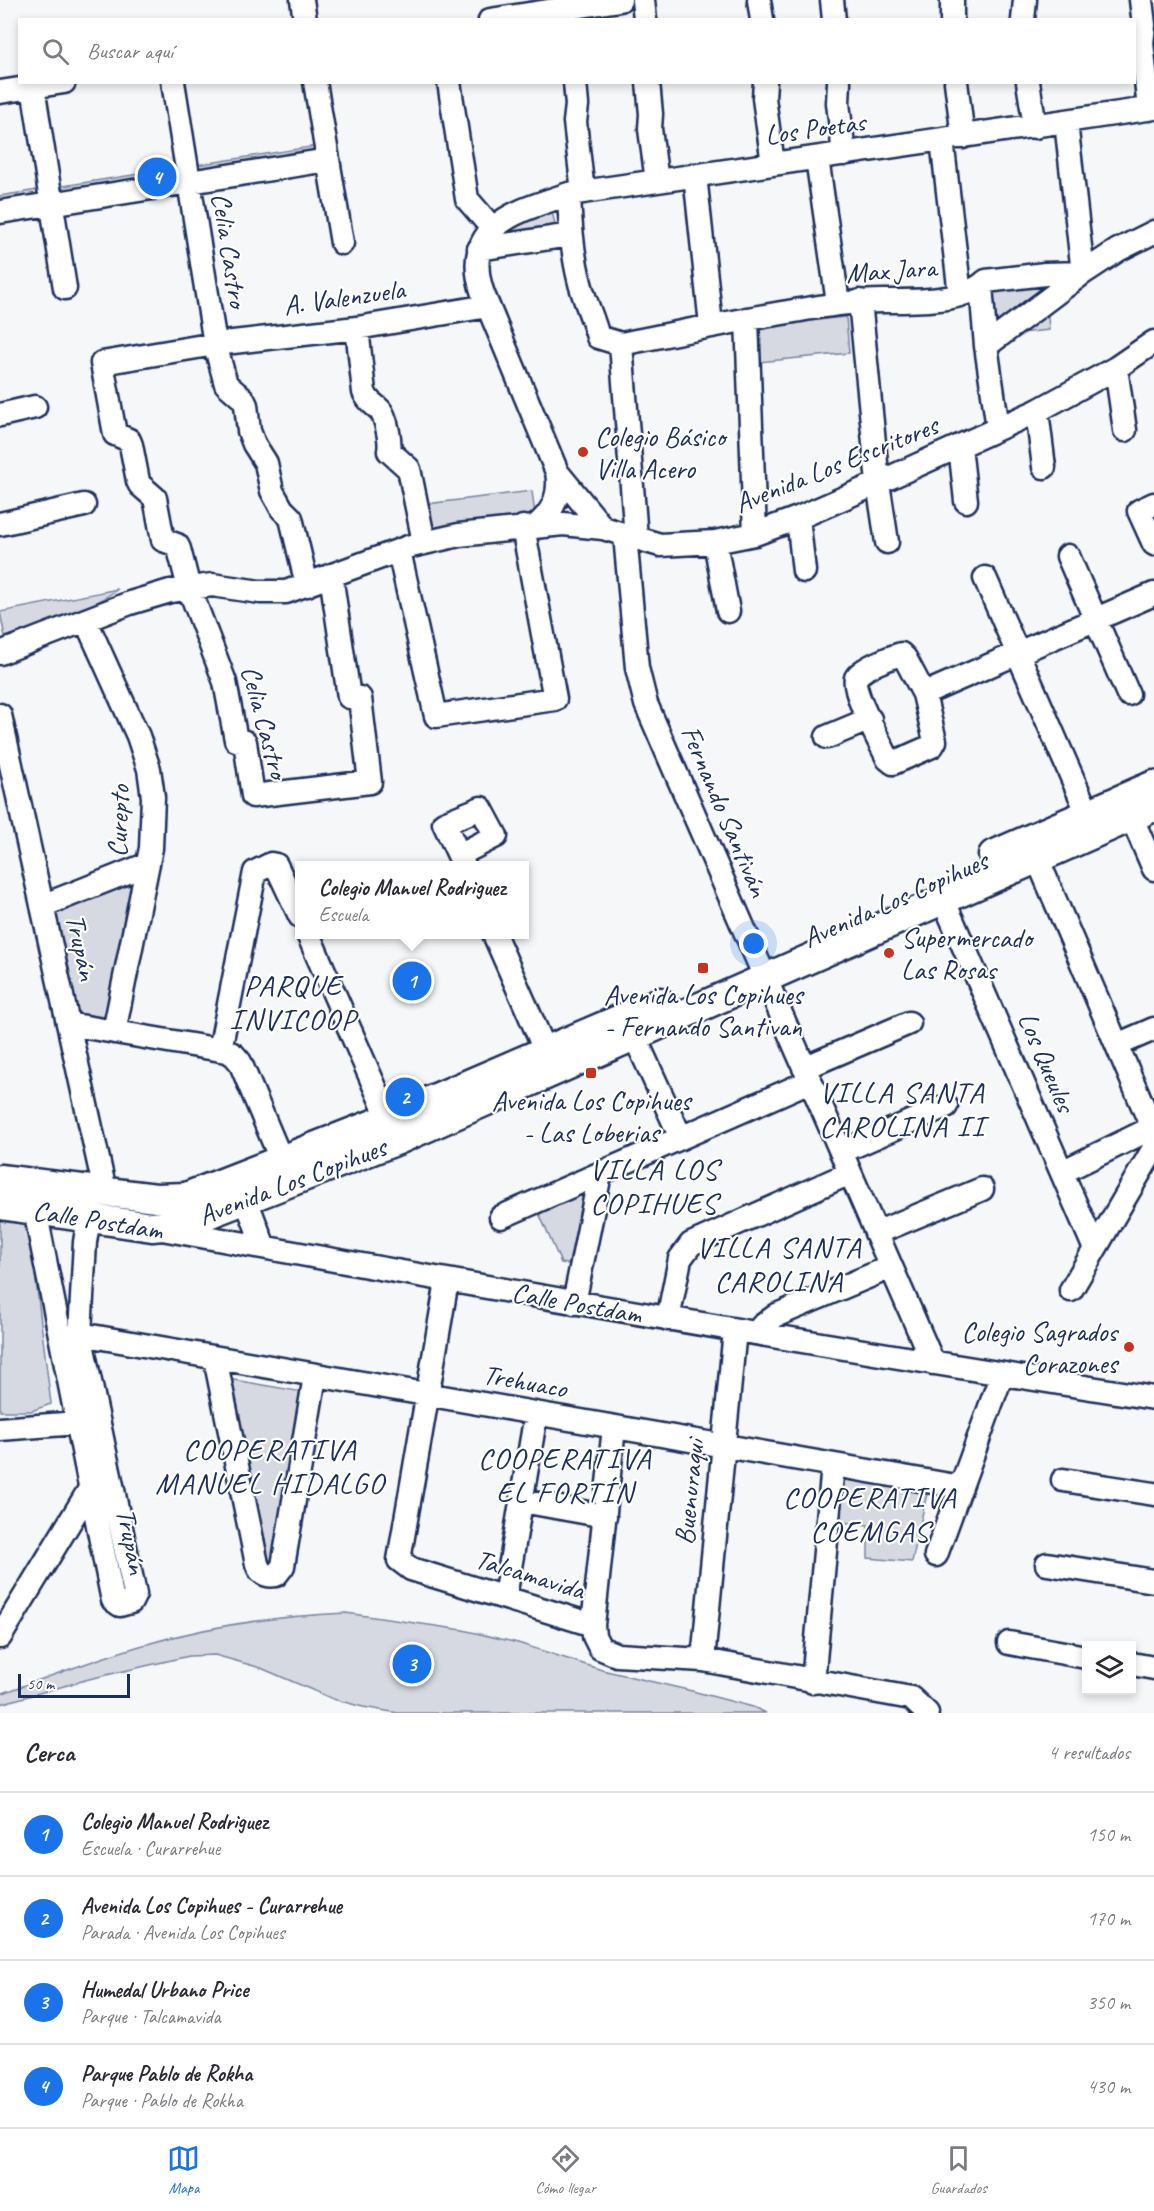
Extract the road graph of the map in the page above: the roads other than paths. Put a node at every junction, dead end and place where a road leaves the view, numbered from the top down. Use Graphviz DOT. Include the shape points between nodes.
graph roads {
  1 [pos="302,0"];
  2 [pos="620,0"];
  3 [pos="643,0"];
  4 [pos="759,0"];
  5 [pos="832,0"];
  6 [pos="952,0"];
  7 [pos="1025,0"];
  8 [pos="1140,0"];
  9 [pos="527,7"];
  10 [pos="568,14"];
  11 [pos="305,18"];
  12 [pos="496,18"];
  13 [pos="645,18"];
  14 [pos="762,18"];
  15 [pos="834,18"];
  16 [pos="952,18"];
  17 [pos="1023,18"];
  18 [pos="52,84"];
  19 [pos="173,84"];
  20 [pos="315,84"];
  21 [pos="449,84"];
  22 [pos="575,84"];
  23 [pos="648,84"];
  24 [pos="765,84"];
  25 [pos="839,84"];
  26 [pos="956,84"];
  27 [pos="1028,84"];
  28 [pos="33,87"];
  29 [pos="0,92"];
  30 [pos="1152,108"];
  31 [pos="1066,122"];
  32 [pos="1035,126"];
  33 [pos="952,139"];
  34 [pos="844,154"];
  35 [pos="817,158"];
  36 [pos="328,160"];
  37 [pos="773,164"];
  38 [pos="695,176"];
  39 [pos="657,181"];
  40 [pos="189,182"];
  41 [pos="576,193"];
  42 [pos="52,204"];
  43 [pos="0,212"];
  44 [pos="492,228"];
  45 [pos="1154,232"];
  46 [pos="570,235"];
  47 [pos="342,243"];
  48 [pos="480,249"];
  49 [pos="1083,273"];
  50 [pos="981,286"];
  51 [pos="65,288"];
  52 [pos="960,295"];
  53 [pos="849,302"];
  54 [pos="488,306"];
  55 [pos="747,319"];
  56 [pos="711,325"];
  57 [pos="357,327"];
  58 [pos="1154,342"];
  59 [pos="215,344"];
  60 [pos="621,344"];
  61 [pos="986,346"];
  62 [pos="1116,368"];
  63 [pos="35,407"];
  64 [pos="1037,411"];
  65 [pos="0,415"];
  66 [pos="998,428"];
  67 [pos="1125,430"];
  68 [pos="960,446"];
  69 [pos="1044,467"];
  70 [pos="557,472"];
  71 [pos="878,483"];
  72 [pos="966,501"];
  73 [pos="84,505"];
  74 [pos="1147,507"];
  75 [pos="798,518"];
  76 [pos="0,524"];
  77 [pos="530,526"];
  78 [pos="621,534"];
  79 [pos="755,534"];
  80 [pos="424,542"];
  81 [pos="715,542"];
  82 [pos="887,542"];
  83 [pos="1154,544"];
  84 [pos="399,550"];
  85 [pos="1068,556"];
  86 [pos="804,571"];
  87 [pos="331,576"];
  88 [pos="985,578"];
  89 [pos="307,585"];
  90 [pos="189,588"];
  91 [pos="1154,594"];
  92 [pos="728,611"];
  93 [pos="1095,619"];
  94 [pos="86,621"];
  95 [pos="0,653"];
  96 [pos="1019,653"];
  97 [pos="924,694"];
  98 [pos="1128,694"];
  99 [pos="0,715"];
  100 [pos="870,719"];
  101 [pos="827,737"];
  102 [pos="1154,785"];
  103 [pos="1136,807"];
  104 [pos="1088,814"];
  105 [pos="1037,858"];
  106 [pos="148,864"];
  107 [pos="1154,869"];
  108 [pos="943,899"];
  109 [pos="295,905"];
  110 [pos="42,906"];
  111 [pos="310,939"];
  112 [pos="496,939"];
  113 [pos="761,969"];
  114 [pos="909,1023"];
  115 [pos="68,1024"];
  116 [pos="1154,1029"];
  117 [pos="114,1032"];
  118 [pos="634,1035"];
  119 [pos="1117,1045"];
  120 [pos="220,1050"];
  121 [pos="546,1052"];
  122 [pos="807,1075"];
  123 [pos="945,1106"];
  124 [pos="394,1129"];
  125 [pos="1153,1136"];
  126 [pos="681,1138"];
  127 [pos="841,1152"];
  128 [pos="286,1172"];
  129 [pos="1062,1172"];
  130 [pos="850,1173"];
  131 [pos="600,1174"];
  132 [pos="0,1179"];
  133 [pos="71,1187"];
  134 [pos="241,1189"];
  135 [pos="982,1189"];
  136 [pos="105,1191"];
  137 [pos="0,1205"];
  138 [pos="35,1210"];
  139 [pos="501,1217"];
  140 [pos="89,1218"];
  141 [pos="152,1227"];
  142 [pos="876,1233"];
  143 [pos="264,1247"];
  144 [pos="1095,1249"];
  145 [pos="891,1268"];
  146 [pos="447,1281"];
  147 [pos="1071,1290"];
  148 [pos="574,1303"];
  149 [pos="668,1319"];
  150 [pos="746,1332"];
  151 [pos="80,1334"];
  152 [pos="215,1358"];
  153 [pos="933,1363"];
  154 [pos="1002,1374"];
  155 [pos="315,1376"];
  156 [pos="69,1382"];
  157 [pos="427,1395"];
  158 [pos="1154,1398"];
  159 [pos="536,1414"];
  160 [pos="77,1423"];
  161 [pos="614,1427"];
  162 [pos="0,1430"];
  163 [pos="723,1445"];
  164 [pos="833,1464"];
  165 [pos="1063,1480"];
  166 [pos="91,1487"];
  167 [pos="961,1487"];
  168 [pos="1154,1494"];
  169 [pos="522,1501"];
  170 [pos="605,1516"];
  171 [pos="936,1555"];
  172 [pos="1047,1564"];
  173 [pos="1154,1581"];
  174 [pos="505,1597"];
  175 [pos="593,1625"];
  176 [pos="0,1637"];
  177 [pos="1009,1643"];
  178 [pos="1082,1656"];
  179 [pos="703,1660"];
  180 [pos="1136,1665"];
  181 [pos="1154,1668"];
  182 [pos="813,1682"];
  183 [pos="927,1713"];
  1 -- 11 [label="street"];
  2 -- 10 [label="street"];
  3 -- 13 [label="street"];
  4 -- 14 [label="street"];
  5 -- 15 [label="street"];
  6 -- 16 [label="street"];
  7 -- 17 [label="street"];
  8 -- 30 [label="street"];
  9 -- 10 [label="street"];
  9 -- 12 [label="street"];
  18 -- 28 [label="street"];
  19 -- 40 [label="street, Celia Castro"];
  20 -- 36 [label="street"];
  21 -- 44 [label="street" via="467,199"];
  22 -- 41 [label="street"];
  23 -- 39 [label="street"];
  24 -- 37 [label="street"];
  25 -- 34 [label="street"];
  26 -- 33 [label="street"];
  27 -- 32 [label="street"];
  28 -- 29 [label="street"];
  28 -- 42 [label="street"];
  30 -- 31 [label="street, Los Poetas"];
  31 -- 32 [label="street, Los Poetas"];
  31 -- 49 [label="street"];
  32 -- 33 [label="street, Los Poetas"];
  33 -- 34 [label="street, Los Poetas"];
  33 -- 52 [label="street"];
  34 -- 35 [label="street, Los Poetas"];
  35 -- 37 [label="street, Los Poetas"];
  35 -- 53 [label="street"];
  36 -- 40 [label="street"];
  36 -- 47 [label="street"];
  37 -- 38 [label="street, Los Poetas"];
  38 -- 39 [label="street, Los Poetas"];
  38 -- 56 [label="street"];
  39 -- 41 [label="street, Los Poetas"];
  40 -- 42 [label="street"];
  40 -- 59 [label="street, Celia Castro"];
  41 -- 44 [label="street, Los Poetas" via="514,213"];
  41 -- 46 [label="street"];
  42 -- 43 [label="street"];
  42 -- 51 [label="street"];
  44 -- 48 [label="street"];
  45 -- 49 [label="street"];
  46 -- 48 [label="street"];
  46 -- 60 [label="street" via="579,280 598,337"];
  48 -- 54 [label="street" via="477,274"];
  49 -- 50 [label="street, Max Jara" via="986,281"];
  49 -- 61 [label="street"];
  50 -- 52 [label="street, Max Jara"];
  50 -- 61 [label="street"];
  52 -- 53 [label="street, Max Jara" via="915,301"];
  53 -- 55 [label="street, Max Jara"];
  53 -- 71 [label="street"];
  54 -- 57 [label="street, A. Valenzuela"];
  54 -- 70 [label="street"];
  55 -- 56 [label="street, Max Jara"];
  55 -- 79 [label="street"];
  56 -- 60 [label="street, Max Jara"];
  57 -- 59 [label="street, A. Valenzuela"];
  57 -- 80 [label="street" via="364,392 368,401 381,411 391,442 389,451 409,469"];
  58 -- 62 [label="street, Avenida Los Escritores"];
  59 -- 89 [label="street, Celia Castro" via="226,384 246,405 249,431 266,463 272,491 291,518"];
  59 -- 90 [label="street, A. Valenzuela" via="102,363 115,434 129,440 140,486 155,498 163,540 177,545"];
  60 -- 78 [label="street, Fernando Santiván"];
  61 -- 66 [label="street"];
  62 -- 64 [label="street, Avenida Los Escritores"];
  62 -- 67 [label="street"];
  63 -- 65 [label="street"];
  64 -- 66 [label="street, Avenida Los Escritores"];
  64 -- 69 [label="street"];
  66 -- 68 [label="street, Avenida Los Escritores"];
  68 -- 71 [label="street, Avenida Los Escritores"];
  68 -- 72 [label="street"];
  70 -- 77 [label="street" via="556,501 545,519"];
  70 -- 78 [label="street"];
  71 -- 75 [label="street, Avenida Los Escritores"];
  71 -- 82 [label="street"];
  73 -- 76 [label="street"];
  74 -- 83 [label="street"];
  75 -- 79 [label="street, Avenida Los Escritores"];
  75 -- 86 [label="street"];
  77 -- 78 [label="street, Avenida Los Escritores" via="578,524"];
  77 -- 80 [label="street, Avenida Los Escritores"];
  77 -- 84 [label="street" via="555,699 436,716"];
  78 -- 81 [label="street, Avenida Los Escritores" via="660,545"];
  78 -- 113 [label="street, Fernando Santiván" via="642,692"];
  79 -- 81 [label="street, Avenida Los Escritores"];
  80 -- 84 [label="street, Avenida Los Escritores"];
  81 -- 92 [label="street"];
  84 -- 87 [label="street, Avenida Los Escritores"];
  85 -- 93 [label="street"];
  87 -- 89 [label="street, Avenida Los Escritores"];
  87 -- 90 [label="street, Celia Castro" via="349,698 360,698 370,782 253,796 245,742 236,740 225,682"];
  88 -- 96 [label="street"];
  89 -- 90 [label="street, Avenida Los Escritores" via="286,592 212,585"];
  90 -- 94 [label="street, Avenida Los Escritores" via="152,596"];
  91 -- 93 [label="street"];
  93 -- 96 [label="street"];
  93 -- 98 [label="street"];
  94 -- 95 [label="street, Avenida Los Escritores"];
  94 -- 106 [label="street, Curepto" via="149,769 154,812"];
  96 -- 97 [label="street"];
  96 -- 104 [label="street"];
  97 -- 100 [label="street" via="901,654 860,672 855,688"];
  97 -- 100 [label="street" via="935,741 932,746 893,763"];
  99 -- 110 [label="street, Trupán"];
  100 -- 101 [label="street"];
  102 -- 103 [label="main road, Avenida Los Copihues"];
  103 -- 104 [label="main road, Avenida Los Copihues"];
  103 -- 105 [label="main road, Avenida Los Copihues"];
  103 -- 107 [label="street"];
  104 -- 113 [label="main road, Avenida Los Copihues"];
  105 -- 108 [label="main road, Avenida Los Copihues"];
  105 -- 119 [label="street"];
  106 -- 110 [label="street"];
  106 -- 117 [label="street, Curepto"];
  108 -- 113 [label="main road, Avenida Los Copihues"];
  108 -- 129 [label="street, Los Queules"];
  109 -- 120 [label="street" via="276,865 255,872"];
  110 -- 115 [label="street, Trupán"];
  111 -- 124 [label="street"];
  112 -- 121 [label="street"];
  113 -- 118 [label="main road, Avenida Los Copihues"];
  113 -- 121 [label="main road, Avenida Los Copihues"];
  113 -- 122 [label="street, Fernando Santiván"];
  114 -- 122 [label="street"];
  115 -- 117 [label="street"];
  115 -- 136 [label="street, Trupán"];
  116 -- 119 [label="street"];
  117 -- 120 [label="street"];
  118 -- 124 [label="main road, Avenida Los Copihues"];
  118 -- 126 [label="street"];
  119 -- 125 [label="street"];
  120 -- 128 [label="street" via="240,1062"];
  121 -- 124 [label="main road, Avenida Los Copihues"];
  122 -- 126 [label="street"];
  122 -- 127 [label="street, Fernando Santiván"];
  123 -- 127 [label="street"];
  124 -- 128 [label="main road, Avenida Los Copihues"];
  125 -- 129 [label="street"];
  125 -- 144 [label="street"];
  126 -- 131 [label="street"];
  127 -- 130 [label="street, Fernando Santiván"];
  128 -- 134 [label="main road, Avenida Los Copihues"];
  129 -- 144 [label="street, Los Queules"];
  130 -- 142 [label="street, Fernando Santiván"];
  130 -- 149 [label="street" via="691,1244 680,1259"];
  131 -- 139 [label="street"];
  131 -- 148 [label="street"];
  132 -- 133 [label="main road, Calle Postdam"];
  133 -- 136 [label="main road, Calle Postdam"];
  133 -- 138 [label="main road"];
  134 -- 136 [label="main road, Calle Postdam" via="166,1199"];
  134 -- 141 [label="main road, Avenida Los Copihues" via="182,1223"];
  134 -- 143 [label="street"];
  135 -- 142 [label="street"];
  137 -- 138 [label="main road, Calle Postdam"];
  138 -- 140 [label="main road, Calle Postdam"];
  138 -- 156 [label="street, Trupán"];
  140 -- 141 [label="main road, Calle Postdam"];
  140 -- 151 [label="street, Trupán"];
  141 -- 143 [label="street, Calle Postdam"];
  142 -- 145 [label="street, Fernando Santiván"];
  143 -- 146 [label="street, Calle Postdam"];
  144 -- 147 [label="street"];
  145 -- 150 [label="street"];
  145 -- 153 [label="street, Fernando Santiván"];
  146 -- 148 [label="street, Calle Postdam"];
  146 -- 157 [label="street"];
  148 -- 149 [label="street, Calle Postdam"];
  149 -- 150 [label="street, Calle Postdam"];
  150 -- 153 [label="street, Calle Postdam"];
  150 -- 163 [label="street, Buenuraqui"];
  151 -- 152 [label="street, Trehuaco"];
  151 -- 156 [label="street, Trupán"];
  151 -- 166 [label="street, Trupán" via="134,1591 133,1600 128,1603 116,1603 112,1596"];
  152 -- 155 [label="street, Trehuaco"];
  152 -- 155 [label="street" via="257,1563 267,1575 276,1575 283,1566"];
  153 -- 154 [label="street, Calle Postdam"];
  154 -- 158 [label="street, Calle Postdam"];
  154 -- 167 [label="street"];
  155 -- 157 [label="street, Trehuaco"];
  156 -- 160 [label="street, Trupán"];
  157 -- 159 [label="street, Trehuaco"];
  157 -- 174 [label="street, Talcamavida" via="399,1560 411,1569"];
  159 -- 161 [label="street, Trehuaco"];
  159 -- 169 [label="street"];
  160 -- 162 [label="street"];
  160 -- 166 [label="street, Trupán"];
  161 -- 163 [label="street, Trehuaco"];
  161 -- 170 [label="street, Talcamavida"];
  163 -- 164 [label="street, Trehuaco"];
  163 -- 179 [label="street, Buenuraqui"];
  164 -- 167 [label="street, Trehuaco"];
  164 -- 182 [label="street"];
  165 -- 168 [label="street"];
  166 -- 176 [label="street"];
  167 -- 171 [label="street"];
  169 -- 170 [label="street"];
  169 -- 174 [label="street"];
  170 -- 175 [label="street, Talcamavida"];
  172 -- 173 [label="street"];
  174 -- 175 [label="street, Talcamavida"];
  175 -- 179 [label="street" via="596,1643 609,1653"];
  177 -- 178 [label="street"];
  179 -- 182 [label="street"];
  180 -- 181 [label="street"];
  182 -- 183 [label="street" via="911,1698"];
}
